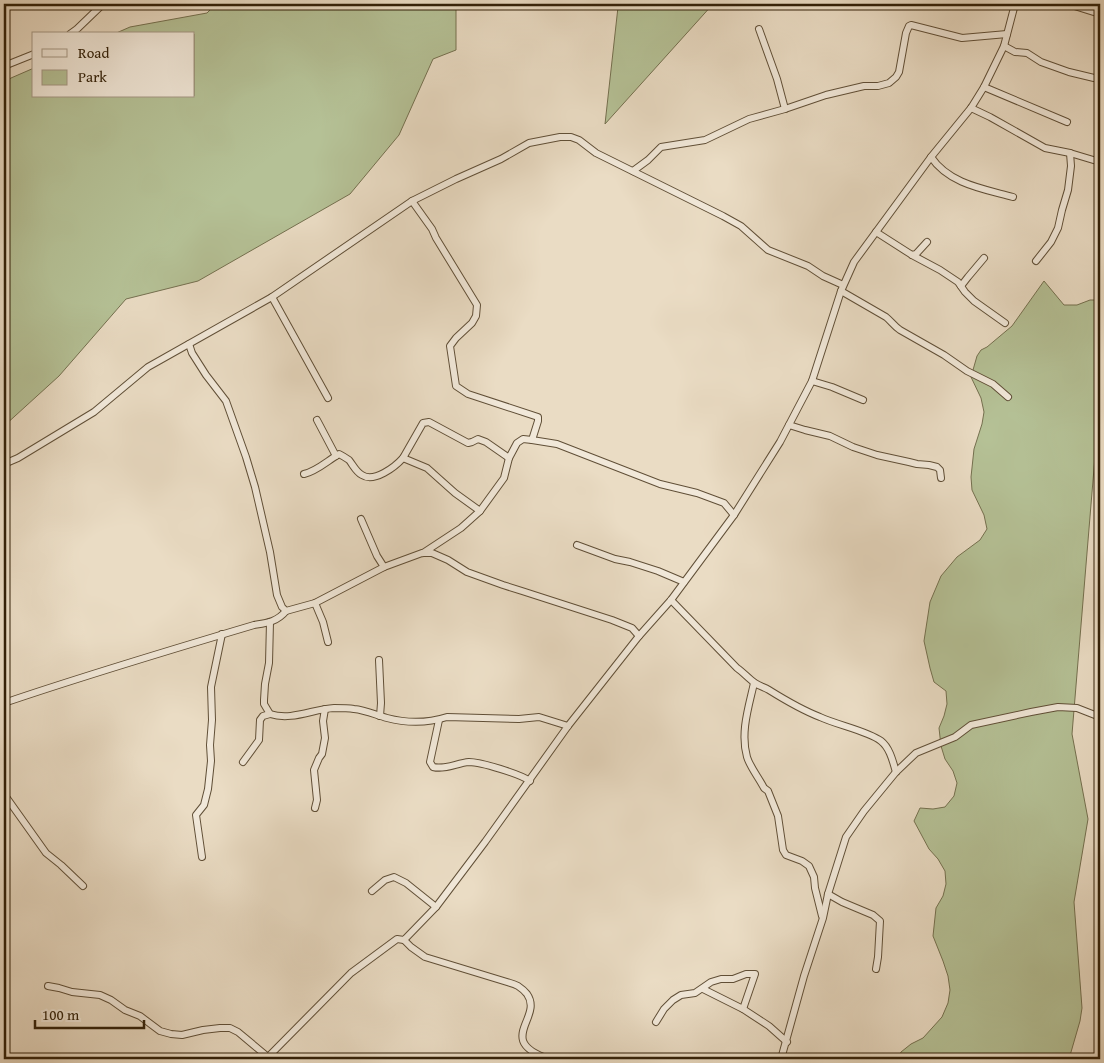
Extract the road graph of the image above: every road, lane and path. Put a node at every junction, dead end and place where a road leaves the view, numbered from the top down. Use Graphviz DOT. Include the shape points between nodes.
graph roads {
  1 [pos="102,4"];
  2 [pos="1015,4"];
  3 [pos="1068,4"];
  4 [pos="1100,14"];
  5 [pos="759,29"];
  6 [pos="73,32"];
  7 [pos="1007,34"];
  8 [pos="1004,46"];
  9 [pos="32,55"];
  10 [pos="4,66"];
  11 [pos="1100,79"];
  12 [pos="984,87"];
  13 [pos="972,108"];
  14 [pos="785,109"];
  15 [pos="1067,122"];
  16 [pos="1070,153"];
  17 [pos="931,157"];
  18 [pos="1100,162"];
  19 [pos="632,171"];
  20 [pos="1013,197"];
  21 [pos="412,201"];
  22 [pos="876,232"];
  23 [pos="927,242"];
  24 [pos="912,255"];
  25 [pos="984,258"];
  26 [pos="1036,261"];
  27 [pos="961,286"];
  28 [pos="842,288"];
  29 [pos="272,297"];
  30 [pos="1005,323"];
  31 [pos="189,344"];
  32 [pos="812,381"];
  33 [pos="1008,397"];
  34 [pos="328,398"];
  35 [pos="863,400"];
  36 [pos="317,420"];
  37 [pos="789,425"];
  38 [pos="532,440"];
  39 [pos="336,456"];
  40 [pos="403,458"];
  41 [pos="509,458"];
  42 [pos="4,464"];
  43 [pos="304,474"];
  44 [pos="941,478"];
  45 [pos="480,510"];
  46 [pos="734,514"];
  47 [pos="361,519"];
  48 [pos="577,545"];
  49 [pos="422,553"];
  50 [pos="384,567"];
  51 [pos="684,582"];
  52 [pos="671,600"];
  53 [pos="315,603"];
  54 [pos="286,611"];
  55 [pos="270,622"];
  56 [pos="222,634"];
  57 [pos="639,636"];
  58 [pos="328,642"];
  59 [pos="379,660"];
  60 [pos="754,682"];
  61 [pos="4,703"];
  62 [pos="325,709"];
  63 [pos="270,714"];
  64 [pos="380,716"];
  65 [pos="1100,717"];
  66 [pos="439,720"];
  67 [pos="568,726"];
  68 [pos="243,762"];
  69 [pos="896,772"];
  70 [pos="530,781"];
  71 [pos="4,794"];
  72 [pos="315,808"];
  73 [pos="202,857"];
  74 [pos="83,886"];
  75 [pos="372,890"];
  76 [pos="828,894"];
  77 [pos="436,907"];
  78 [pos="823,918"];
  79 [pos="404,940"];
  80 [pos="876,969"];
  81 [pos="48,986"];
  82 [pos="704,988"];
  83 [pos="743,1009"];
  84 [pos="656,1022"];
  85 [pos="786,1042"];
  86 [pos="267,1059"];
  87 [pos="549,1059"];
  88 [pos="781,1059"];
  1 -- 6 [label="street"];
  2 -- 7 [label="street"];
  3 -- 4 [label="street"];
  5 -- 14 [label="street"];
  7 -- 8 [label="street"];
  7 -- 14 [label="street" via="962,38 909,26 896,78 889,83 826,95"];
  8 -- 11 [label="street" via="1068,72"];
  8 -- 12 [label="street"];
  9 -- 10 [label="street"];
  12 -- 13 [label="street"];
  12 -- 15 [label="street"];
  13 -- 16 [label="street" via="1045,148"];
  13 -- 17 [label="street"];
  14 -- 19 [label="street" via="749,118 705,140 661,147"];
  16 -- 18 [label="street"];
  16 -- 26 [label="street" via="1068,190 1058,228"];
  17 -- 20 [label="street" via="957,180"];
  17 -- 22 [label="street"];
  19 -- 21 [label="street" via="596,153 579,140 560,137 529,144"];
  19 -- 28 [label="street" via="729,219 768,250 808,266"];
  21 -- 29 [label="street"];
  21 -- 38 [label="street" via="477,305 472,323 450,346 456,386 468,394 538,417"];
  22 -- 24 [label="street"];
  22 -- 28 [label="street" via="854,262"];
  23 -- 24 [label="street"];
  24 -- 27 [label="street"];
  25 -- 27 [label="street"];
  27 -- 30 [label="street" via="974,301"];
  28 -- 32 [label="street"];
  28 -- 33 [label="street" via="900,330 993,384"];
  29 -- 31 [label="street"];
  29 -- 34 [label="street"];
  31 -- 42 [label="street" via="148,368 94,412"];
  31 -- 54 [label="street" via="226,402 246,457 270,552 277,595"];
  32 -- 35 [label="street"];
  32 -- 37 [label="street"];
  36 -- 39 [label="street"];
  37 -- 44 [label="street" via="830,436 877,455 937,467"];
  37 -- 46 [label="street"];
  38 -- 41 [label="street" via="523,439 517,443"];
  38 -- 46 [label="street" via="557,444 660,484 697,493 724,503"];
  39 -- 40 [label="street" via="339,454 348,459 358,473 372,478"];
  39 -- 43 [label="street" via="313,472"];
  40 -- 41 [label="street" via="423,423 429,422 468,443 478,439 486,442"];
  40 -- 45 [label="street" via="427,468"];
  41 -- 45 [label="street" via="504,478"];
  45 -- 49 [label="street" via="461,528"];
  46 -- 51 [label="street"];
  47 -- 50 [label="street"];
  48 -- 51 [label="street"];
  49 -- 50 [label="street"];
  49 -- 57 [label="street" via="432,552 467,572 503,586 612,620 632,628"];
  50 -- 53 [label="street"];
  51 -- 52 [label="street"];
  52 -- 57 [label="street"];
  52 -- 60 [label="street"];
  53 -- 54 [label="street"];
  53 -- 58 [label="street"];
  54 -- 55 [label="street"];
  55 -- 56 [label="street"];
  55 -- 63 [label="street" via="264,704"];
  56 -- 61 [label="street"];
  56 -- 73 [label="street" via="212,687 208,789 204,804 196,815"];
  57 -- 67 [label="street"];
  59 -- 64 [label="street"];
  60 -- 69 [label="street" via="815,715 883,742"];
  60 -- 78 [label="street" via="745,726 747,757 768,791 778,816 783,850 786,855 809,866"];
  62 -- 63 [label="street" via="295,716"];
  62 -- 64 [label="street" via="354,709"];
  62 -- 72 [label="street" via="325,738 314,770"];
  63 -- 68 [label="street" via="260,720 259,740"];
  64 -- 66 [label="street" via="408,721"];
  65 -- 69 [label="street" via="1077,708 1058,707 971,725 955,736 916,753"];
  66 -- 67 [label="street" via="447,717 539,717"];
  66 -- 70 [label="street" via="430,762 433,767 439,769 470,762 511,772"];
  67 -- 70 [label="street"];
  69 -- 76 [label="street" via="846,837"];
  70 -- 77 [label="street"];
  71 -- 74 [label="street" via="46,854"];
  75 -- 77 [label="street" via="394,877"];
  76 -- 78 [label="street"];
  76 -- 80 [label="street" via="880,920"];
  77 -- 79 [label="street"];
  78 -- 85 [label="street"];
  79 -- 86 [label="street" via="397,939 351,973"];
  79 -- 87 [label="street" via="425,957 518,986 531,1004 523,1030 525,1044 537,1055"];
  81 -- 86 [label="street" via="100,995 140,1016 160,1031 171,1034 230,1028"];
  82 -- 83 [label="street"];
  82 -- 83 [label="street" via="721,979 755,974"];
  82 -- 84 [label="street" via="673,1000"];
  83 -- 85 [label="street"];
  85 -- 88 [label="street"];
}
